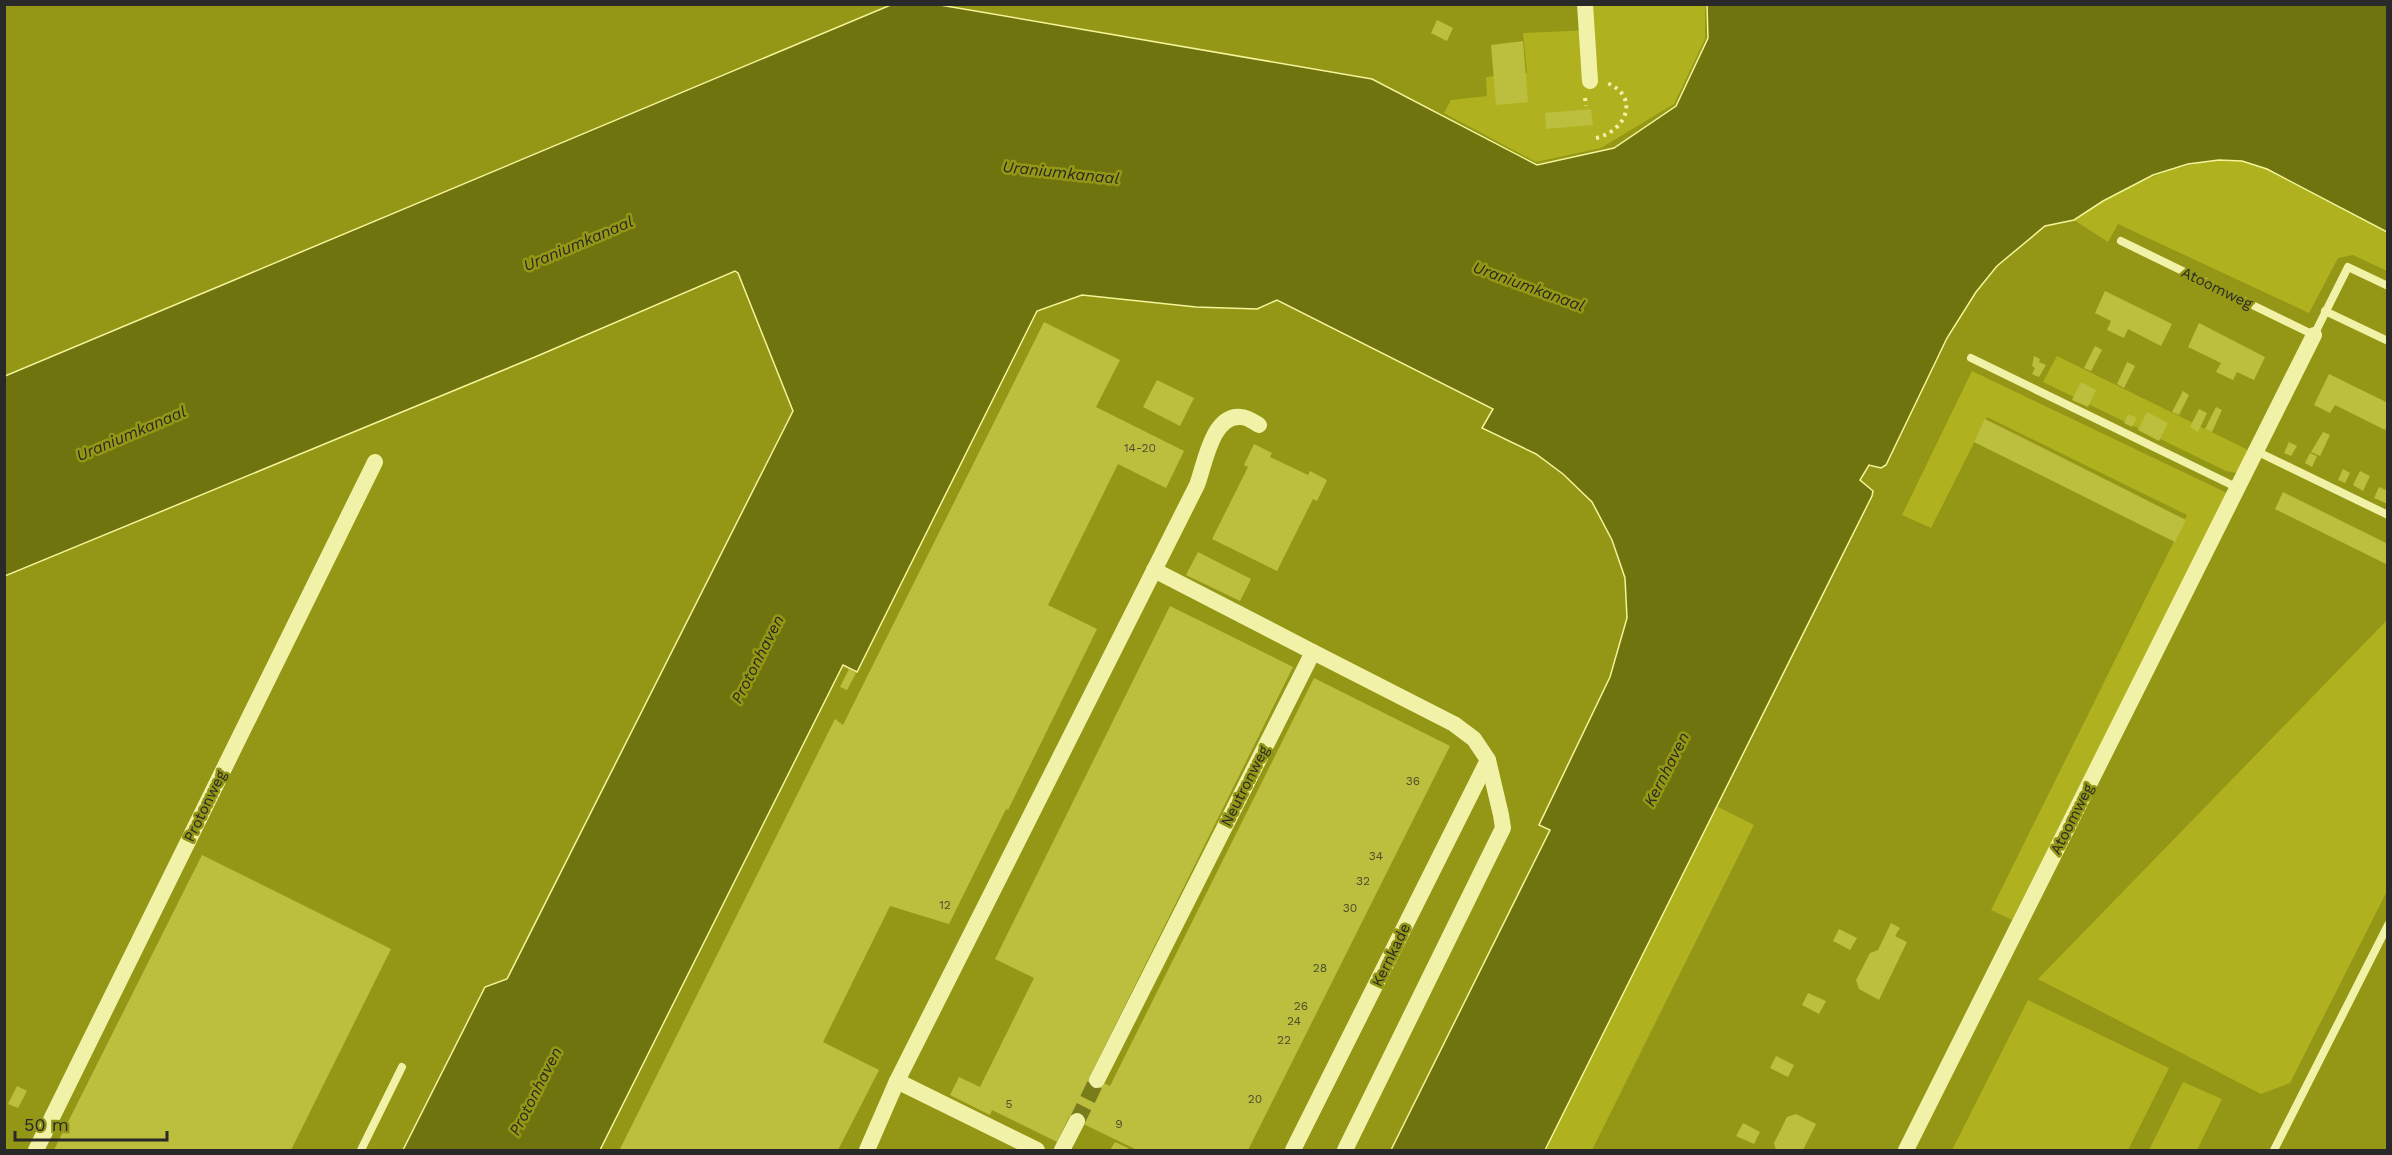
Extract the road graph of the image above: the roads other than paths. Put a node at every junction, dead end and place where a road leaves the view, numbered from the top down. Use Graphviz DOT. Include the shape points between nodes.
graph roads {
  1 [pos="1585,4"];
  2 [pos="1590,81"];
  3 [pos="2121,241"];
  4 [pos="2388,286"];
  5 [pos="2325,311"];
  6 [pos="2313,335"];
  7 [pos="2388,341"];
  8 [pos="1971,358"];
  9 [pos="1259,425"];
  10 [pos="2256,451"];
  11 [pos="375,462"];
  12 [pos="2239,488"];
  13 [pos="2388,515"];
  14 [pos="1154,570"];
  15 [pos="1313,652"];
  16 [pos="1488,759"];
  17 [pos="2388,925"];
  18 [pos="402,1066"];
  19 [pos="1097,1080"];
  20 [pos="897,1081"];
  21 [pos="1077,1121"];
  22 [pos="36,1150"];
  23 [pos="361,1150"];
  24 [pos="867,1150"];
  25 [pos="1037,1150"];
  26 [pos="1062,1150"];
  27 [pos="1293,1150"];
  28 [pos="1345,1150"];
  29 [pos="1906,1150"];
  30 [pos="2274,1150"];
  1 -- 2 [label="street"];
  3 -- 6 [label="lane, Atoomweg"];
  4 -- 5 [label="lane, Atoomweg" via="2348,267"];
  5 -- 6 [label="lane, Atoomweg"];
  5 -- 7 [label="lane"];
  6 -- 10 [label="street, Atoomweg"];
  8 -- 12 [label="lane"];
  9 -- 14 [label="street" via="1242,417 1227,420 1218,428 1197,484"];
  10 -- 12 [label="street, Atoomweg"];
  10 -- 13 [label="lane"];
  11 -- 22 [label="street, Protonweg"];
  12 -- 29 [label="street, Atoomweg"];
  14 -- 15 [label="street"];
  14 -- 20 [label="street"];
  15 -- 16 [label="street" via="1454,724 1474,739"];
  15 -- 19 [label="street, Neutronweg"];
  16 -- 27 [label="street, Kernkade"];
  16 -- 28 [label="street" via="1503,828"];
  17 -- 30 [label="lane"];
  18 -- 23 [label="lane"];
  20 -- 24 [label="street"];
  20 -- 25 [label="street"];
  21 -- 26 [label="street"];
}
